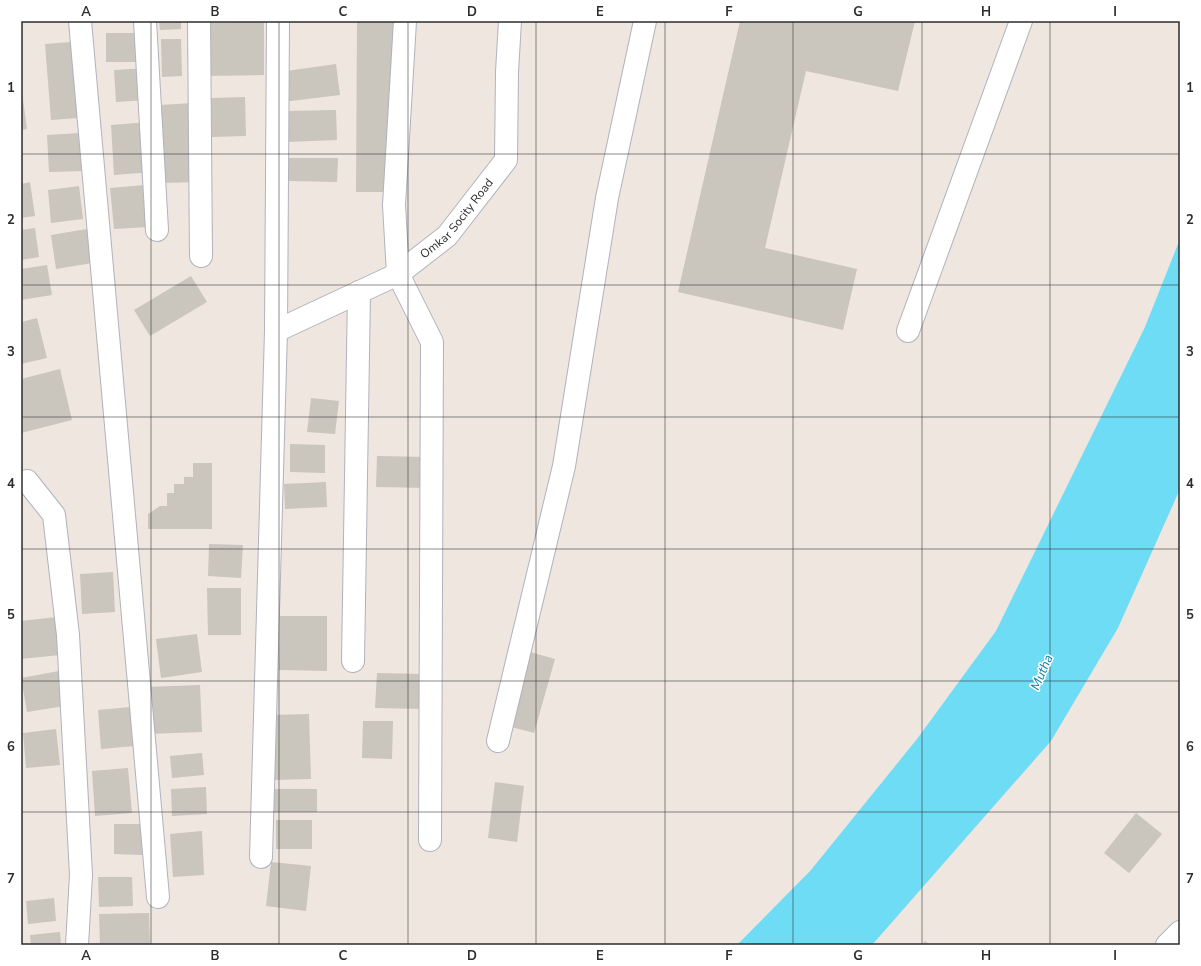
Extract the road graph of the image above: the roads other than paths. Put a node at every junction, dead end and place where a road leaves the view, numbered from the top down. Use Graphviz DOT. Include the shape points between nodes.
graph roads {
  1 [pos="80,21"];
  2 [pos="145,21"];
  3 [pos="199,21"];
  4 [pos="278,21"];
  5 [pos="405,21"];
  6 [pos="510,21"];
  7 [pos="645,21"];
  8 [pos="1021,21"];
  9 [pos="157,230"];
  10 [pos="201,256"];
  11 [pos="398,274"];
  12 [pos="359,292"];
  13 [pos="276,331"];
  14 [pos="908,331"];
  15 [pos="27,481"];
  16 [pos="354,662"];
  17 [pos="498,741"];
  18 [pos="430,840"];
  19 [pos="261,856"];
  20 [pos="158,897"];
  21 [pos="1180,932"];
  22 [pos="77,945"];
  23 [pos="1167,945"];
  1 -- 20 [label="street"];
  2 -- 9 [label="street"];
  3 -- 10 [label="street"];
  4 -- 13 [label="street"];
  5 -- 11 [label="street" via="394,205"];
  6 -- 11 [label="street, Omkar Socity Road" via="506,160 446,236"];
  7 -- 17 [label="street" via="607,198 564,466"];
  8 -- 14 [label="street"];
  11 -- 12 [label="street, Omkar Socity Road"];
  11 -- 18 [label="street" via="432,342"];
  12 -- 13 [label="street, Omkar Socity Road"];
  12 -- 16 [label="street"];
  13 -- 19 [label="street"];
  15 -- 22 [label="street" via="54,515 68,635 81,875"];
  21 -- 23 [label="street"];
}
